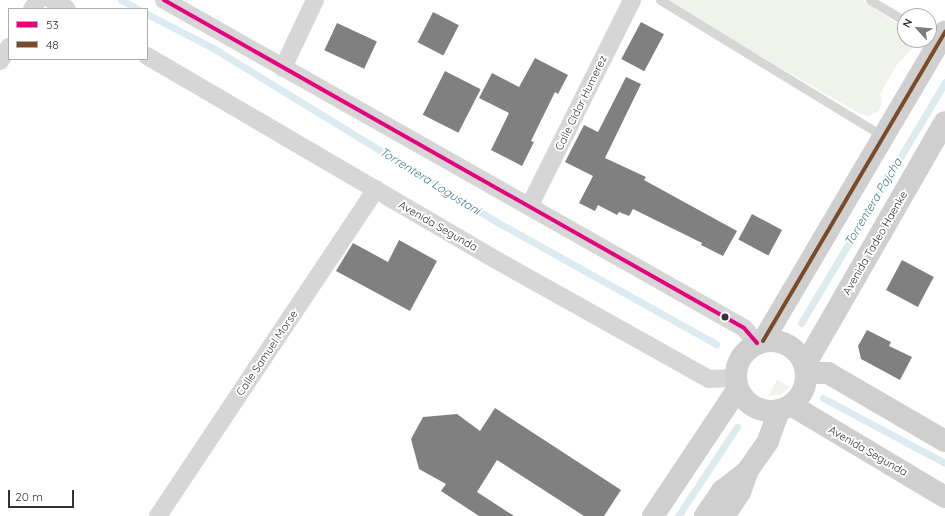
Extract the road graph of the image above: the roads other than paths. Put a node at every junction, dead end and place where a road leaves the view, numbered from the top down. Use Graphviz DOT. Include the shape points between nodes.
graph roads {
  1 [pos="52,0"];
  2 [pos="164,0"];
  3 [pos="315,0"];
  4 [pos="632,0"];
  5 [pos="660,0"];
  6 [pos="870,0"];
  7 [pos="65,8"];
  8 [pos="897,16"];
  9 [pos="938,37"];
  10 [pos="8,49"];
  11 [pos="148,57"];
  12 [pos="0,61"];
  13 [pos="283,68"];
  14 [pos="945,122"];
  15 [pos="883,136"];
  16 [pos="376,189"];
  17 [pos="530,205"];
  18 [pos="760,342"];
  19 [pos="806,369"];
  20 [pos="736,384"];
  21 [pos="785,408"];
  22 [pos="945,441"];
  23 [pos="748,470"];
  24 [pos="945,497"];
  25 [pos="158,516"];
  26 [pos="653,516"];
  27 [pos="705,516"];
  28 [pos="724,516"];
  1 -- 7 [label="street"];
  2 -- 13 [label="street"];
  3 -- 13 [label="street"];
  4 -- 17 [label="street, Calle Cidar Humerez"];
  5 -- 15 [label="lane"];
  6 -- 8 [label="lane"];
  9 -- 15 [label="main road"];
  10 -- 12 [label="street"];
  11 -- 16 [label="street, Avenida Segunda"];
  13 -- 17 [label="street"];
  14 -- 19 [label="main road, Avenida Tadeo Haenke"];
  15 -- 18 [label="main road"];
  16 -- 20 [label="street, Avenida Segunda" via="709,379"];
  16 -- 25 [label="street, Calle Samuel Morse"];
  17 -- 18 [label="street" via="744,328"];
  18 -- 19 [label="main road" via="780,341 788,344 796,349"];
  18 -- 20 [label="main road" via="741,357"];
  19 -- 21 [label="main road" via="803,392"];
  19 -- 22 [label="main road" via="828,373"];
  20 -- 21 [label="main road" via="752,406 765,411"];
  20 -- 26 [label="main road"];
  21 -- 23 [label="main road" via="768,441"];
  21 -- 24 [label="main road, Avenida Segunda"];
  23 -- 27 [label="main road" via="722,491"];
  23 -- 28 [label="main road" via="740,492"];
}
